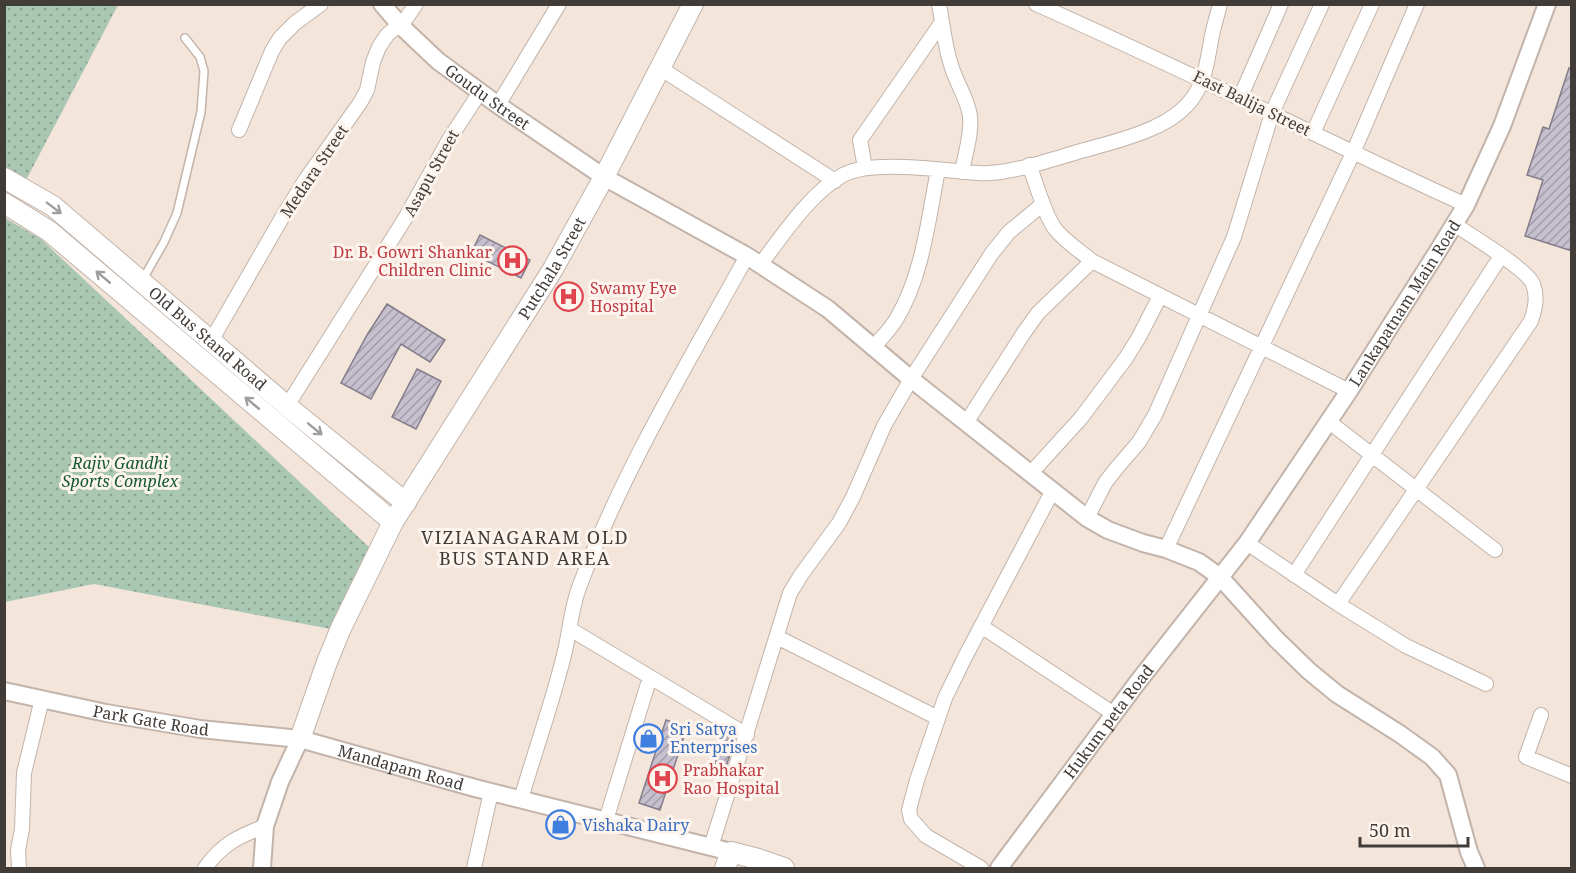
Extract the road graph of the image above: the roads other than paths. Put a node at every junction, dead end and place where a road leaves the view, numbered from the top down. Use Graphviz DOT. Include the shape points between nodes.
graph roads {
  1 [pos="321,4"];
  2 [pos="382,4"];
  3 [pos="416,4"];
  4 [pos="559,4"];
  5 [pos="693,4"];
  6 [pos="939,4"];
  7 [pos="1036,4"];
  8 [pos="1220,4"];
  9 [pos="1281,4"];
  10 [pos="1322,4"];
  11 [pos="1372,4"];
  12 [pos="1417,4"];
  13 [pos="1547,4"];
  14 [pos="942,22"];
  15 [pos="401,26"];
  16 [pos="185,38"];
  17 [pos="660,68"];
  18 [pos="1203,80"];
  19 [pos="480,92"];
  20 [pos="1240,98"];
  21 [pos="498,105"];
  22 [pos="1272,113"];
  23 [pos="239,130"];
  24 [pos="1313,133"];
  25 [pos="1353,153"];
  26 [pos="1029,165"];
  27 [pos="865,168"];
  28 [pos="938,170"];
  29 [pos="962,172"];
  30 [pos="604,177"];
  31 [pos="4,178"];
  32 [pos="835,181"];
  33 [pos="27,190"];
  34 [pos="1043,204"];
  35 [pos="1466,205"];
  36 [pos="10,206"];
  37 [pos="1454,224"];
  38 [pos="1501,256"];
  39 [pos="753,260"];
  40 [pos="1092,261"];
  41 [pos="142,282"];
  42 [pos="1160,296"];
  43 [pos="1200,316"];
  44 [pos="211,341"];
  45 [pos="873,348"];
  46 [pos="1262,348"];
  47 [pos="911,379"];
  48 [pos="1349,391"];
  49 [pos="287,406"];
  50 [pos="1328,422"];
  51 [pos="966,423"];
  52 [pos="1372,455"];
  53 [pos="1030,474"];
  54 [pos="1417,490"];
  55 [pos="1052,492"];
  56 [pos="406,503"];
  57 [pos="1086,518"];
  58 [pos="393,522"];
  59 [pos="1247,543"];
  60 [pos="1166,549"];
  61 [pos="1495,550"];
  62 [pos="1294,575"];
  63 [pos="1220,577"];
  64 [pos="1338,604"];
  65 [pos="981,626"];
  66 [pos="570,629"];
  67 [pos="777,637"];
  68 [pos="650,677"];
  69 [pos="1486,684"];
  70 [pos="4,691"];
  71 [pos="42,699"];
  72 [pos="1114,714"];
  73 [pos="1541,715"];
  74 [pos="938,718"];
  75 [pos="747,735"];
  76 [pos="300,739"];
  77 [pos="1572,776"];
  78 [pos="491,792"];
  79 [pos="521,799"];
  80 [pos="606,820"];
  81 [pos="265,826"];
  82 [pos="711,847"];
  83 [pos="728,860"];
  84 [pos="14,867"];
  85 [pos="206,868"];
  86 [pos="262,868"];
  87 [pos="474,868"];
  88 [pos="784,868"];
  89 [pos="981,868"];
  90 [pos="999,868"];
  91 [pos="1476,868"];
  1 -- 23 [label="street" via="280,38"];
  2 -- 15 [label="street, Goudu Street"];
  3 -- 15 [label="street, Medara Street"];
  4 -- 21 [label="street"];
  5 -- 17 [label="main road, Putchala Street"];
  6 -- 14 [label="street"];
  7 -- 18 [label="street, East Balija Street"];
  8 -- 18 [label="street"];
  9 -- 20 [label="street"];
  10 -- 22 [label="street"];
  11 -- 24 [label="street"];
  12 -- 25 [label="street"];
  13 -- 35 [label="street, Lankapatnam Main Road" via="1502,126"];
  14 -- 27 [label="street" via="860,140"];
  14 -- 29 [label="street" via="952,69 970,117"];
  15 -- 19 [label="street, Goudu Street" via="438,61"];
  15 -- 44 [label="street, Medara Street" via="387,35 379,47 360,103 306,178"];
  16 -- 41 [label="lane" via="200,57 204,71 201,112 177,213"];
  17 -- 30 [label="main road, Putchala Street"];
  17 -- 32 [label="street"];
  18 -- 20 [label="street, East Balija Street"];
  18 -- 26 [label="street" via="1185,108 1157,127"];
  19 -- 21 [label="street, Goudu Street"];
  19 -- 49 [label="street, Asapu Street"];
  20 -- 22 [label="street, East Balija Street"];
  21 -- 30 [label="street, Goudu Street"];
  22 -- 24 [label="street, East Balija Street"];
  22 -- 43 [label="street" via="1241,218"];
  24 -- 25 [label="street, East Balija Street"];
  25 -- 35 [label="street, East Balija Street"];
  25 -- 46 [label="street"];
  26 -- 29 [label="street" via="1004,171"];
  26 -- 34 [label="street"];
  27 -- 28 [label="street"];
  27 -- 32 [label="street"];
  28 -- 29 [label="street"];
  28 -- 45 [label="street" via="915,280 895,321"];
  30 -- 39 [label="street, Goudu Street"];
  30 -- 56 [label="main road, Putchala Street" via="553,269"];
  31 -- 33 [label="main road, Old Bus Stand Road"];
  32 -- 39 [label="street"];
  33 -- 36 [label="street"];
  33 -- 41 [label="main road, Old Bus Stand Road, one-way" via="53,206"];
  34 -- 40 [label="street" via="1055,229"];
  34 -- 47 [label="street" via="1009,232 992,253"];
  35 -- 37 [label="street, Lankapatnam Main Road"];
  58 -- 36 [label="main road, Old Bus Stand Road, one-way" via="49,231"];
  37 -- 38 [label="street"];
  37 -- 48 [label="street, Lankapatnam Main Road"];
  38 -- 52 [label="street"];
  38 -- 54 [label="street" via="1532,282 1536,307 1531,321"];
  39 -- 45 [label="street, Goudu Street" via="828,309"];
  39 -- 66 [label="street" via="656,423 619,496 573,603"];
  40 -- 42 [label="street"];
  40 -- 51 [label="street" via="1038,313"];
  41 -- 44 [label="main road, Old Bus Stand Road"];
  42 -- 43 [label="street"];
  42 -- 53 [label="street" via="1126,358 1081,418"];
  43 -- 46 [label="street"];
  43 -- 57 [label="street" via="1148,428 1114,470"];
  44 -- 49 [label="main road, Old Bus Stand Road"];
  45 -- 47 [label="street, Goudu Street"];
  46 -- 48 [label="street"];
  46 -- 60 [label="street"];
  47 -- 51 [label="street, Goudu Street"];
  47 -- 67 [label="street" via="884,426 839,523 790,593"];
  48 -- 50 [label="street, Lankapatnam Main Road"];
  49 -- 56 [label="main road, Old Bus Stand Road, one-way"];
  50 -- 52 [label="street"];
  50 -- 59 [label="street, Lankapatnam Main Road"];
  51 -- 53 [label="street, Goudu Street"];
  52 -- 54 [label="street"];
  52 -- 62 [label="street"];
  53 -- 55 [label="street, Goudu Street"];
  54 -- 61 [label="street"];
  54 -- 64 [label="street"];
  55 -- 57 [label="street, Goudu Street"];
  55 -- 65 [label="street"];
  56 -- 58 [label="main road, Putchala Street"];
  57 -- 60 [label="street, Goudu Street" via="1108,530"];
  58 -- 76 [label="main road" via="341,628"];
  59 -- 62 [label="street"];
  59 -- 63 [label="street, Lankapatnam Main Road"];
  60 -- 63 [label="street, Goudu Street" via="1199,562"];
  62 -- 64 [label="street"];
  63 -- 72 [label="street, Hukum peta Road"];
  63 -- 91 [label="street, Goudu Street" via="1309,671 1432,757 1448,775"];
  64 -- 69 [label="street" via="1406,646"];
  65 -- 72 [label="street"];
  65 -- 74 [label="street"];
  66 -- 68 [label="street"];
  66 -- 79 [label="street"];
  67 -- 74 [label="street"];
  67 -- 75 [label="street"];
  68 -- 75 [label="street"];
  68 -- 80 [label="street"];
  70 -- 71 [label="street, Park Gate Road"];
  71 -- 76 [label="street, Park Gate Road" via="200,729"];
  71 -- 84 [label="street" via="24,773 24,812"];
  72 -- 90 [label="street, Hukum peta Road"];
  73 -- 77 [label="street" via="1526,757"];
  74 -- 89 [label="street" via="917,780 909,810 911,819 926,836"];
  75 -- 82 [label="street"];
  76 -- 78 [label="street, Mandapam Road"];
  76 -- 81 [label="street"];
  78 -- 79 [label="street, Mandapam Road"];
  78 -- 87 [label="street"];
  79 -- 80 [label="street, Mandapam Road"];
  80 -- 82 [label="street, Mandapam Road"];
  81 -- 85 [label="street" via="221,849"];
  81 -- 86 [label="street"];
  82 -- 83 [label="street, Mandapam Road"];
  83 -- 88 [label="main road" via="758,859"];
}
